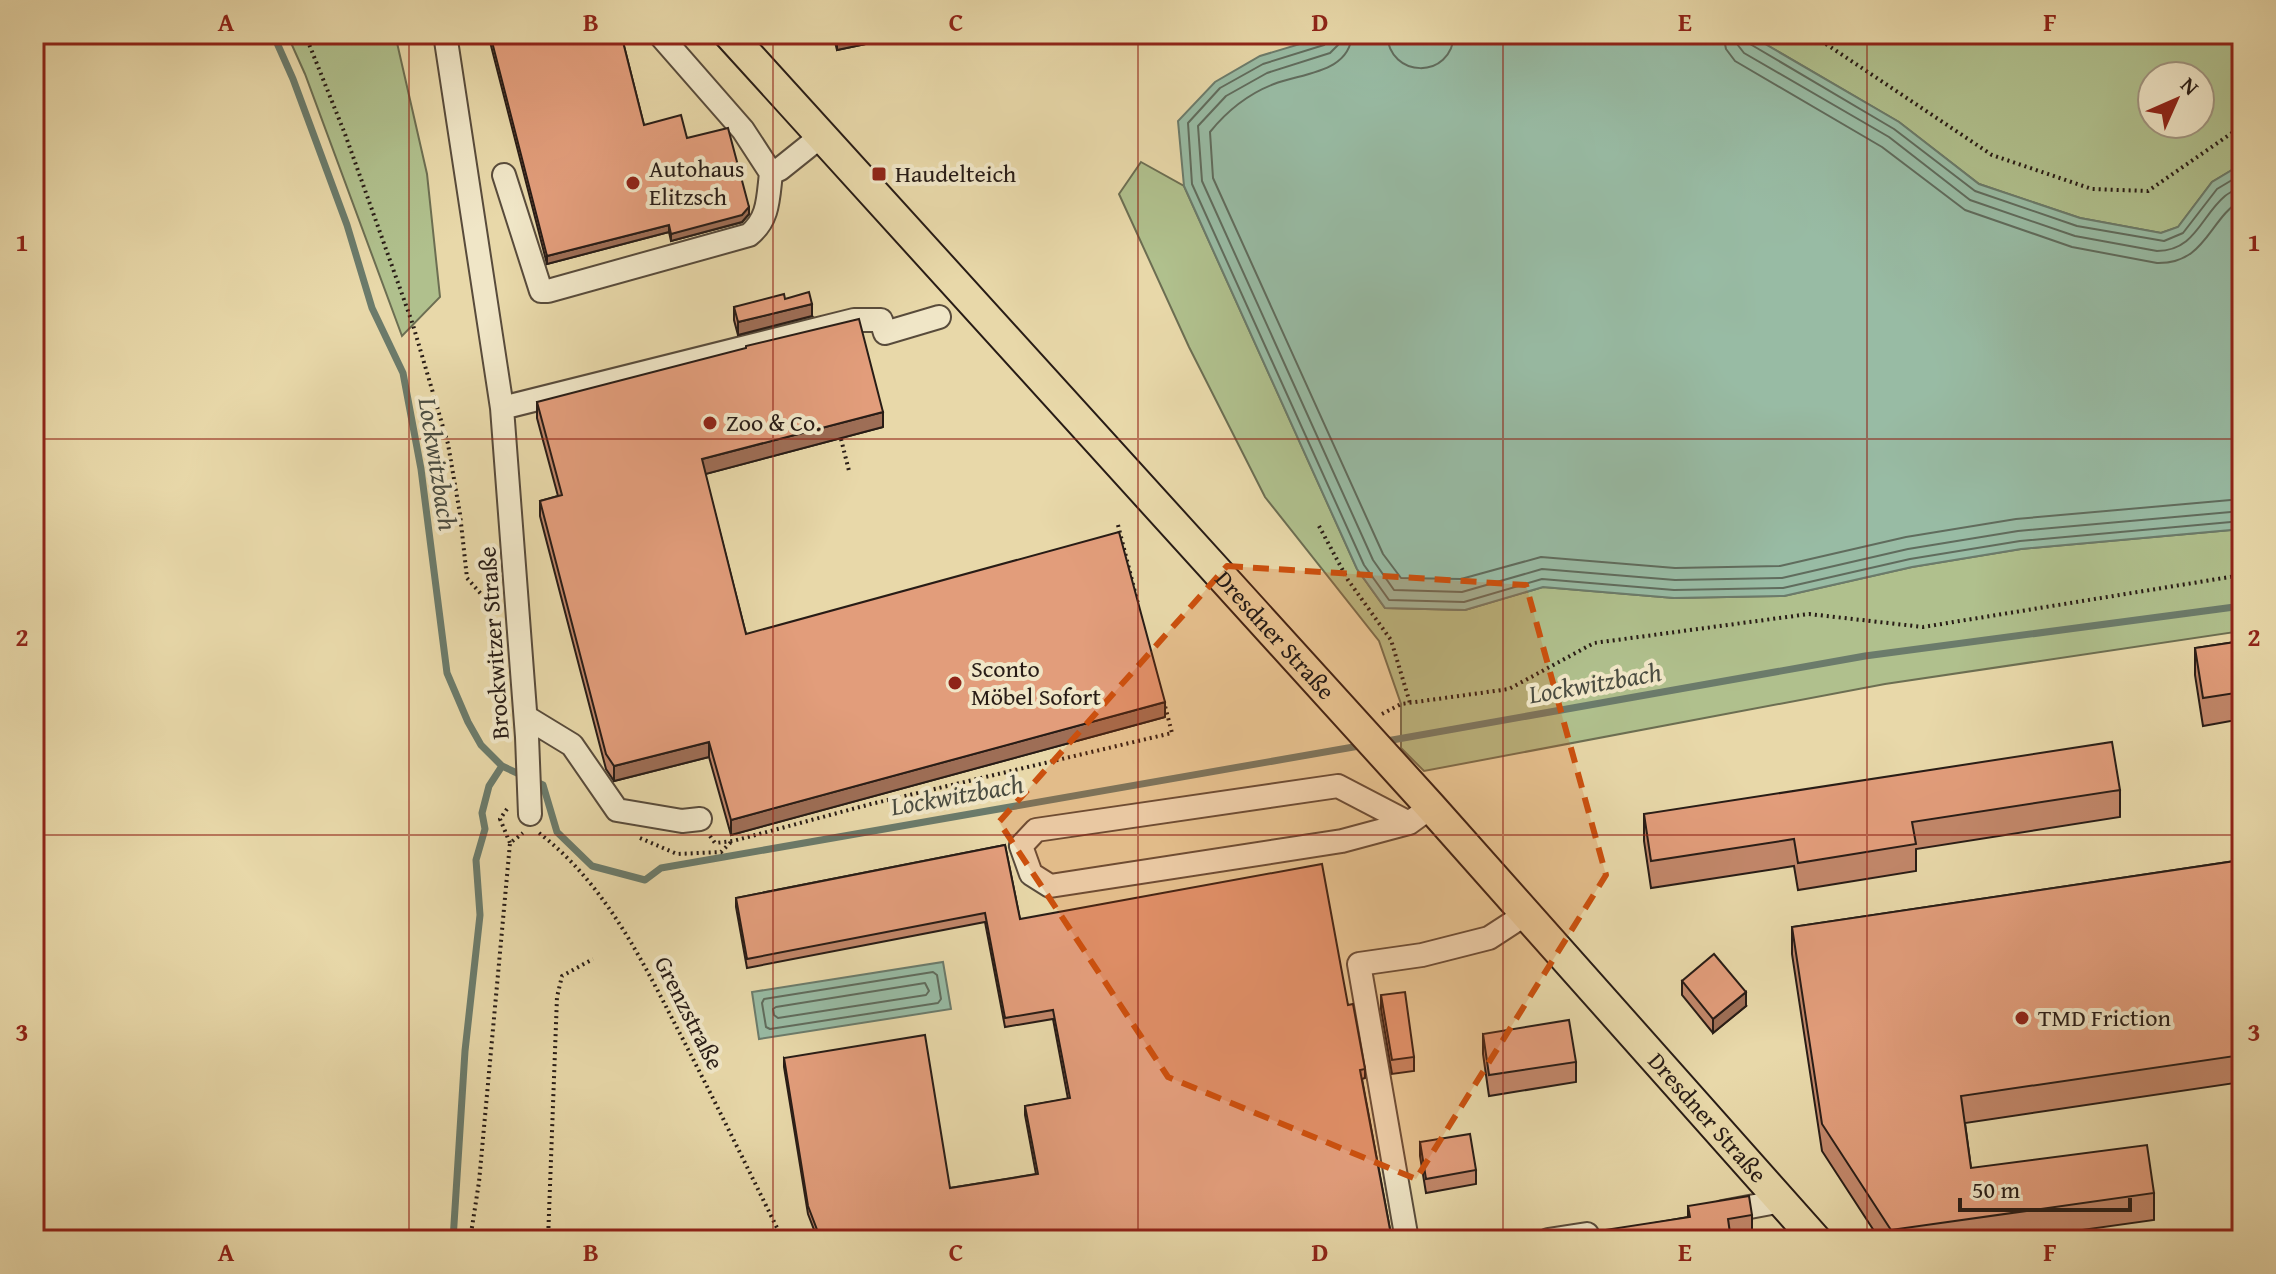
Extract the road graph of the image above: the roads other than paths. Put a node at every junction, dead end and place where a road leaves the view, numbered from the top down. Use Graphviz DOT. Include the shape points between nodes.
graph roads {
  1 [pos="445,34"];
  2 [pos="659,34"];
  3 [pos="729,34"];
  4 [pos="820,137"];
  5 [pos="771,173"];
  6 [pos="504,175"];
  7 [pos="939,317"];
  8 [pos="502,408"];
  9 [pos="526,717"];
  10 [pos="1420,815"];
  11 [pos="700,819"];
  12 [pos="530,820"];
  13 [pos="1526,914"];
  14 [pos="1781,1201"];
  15 [pos="1700,1215"];
  16 [pos="1609,1230"];
  17 [pos="1407,1240"];
  18 [pos="1548,1240"];
  19 [pos="1816,1240"];
  1 -- 8 [label="lane, Brockwitzer Straße"];
  2 -- 5 [label="lane" via="732,116"];
  3 -- 4 [label="main road, Dresdner Straße"];
  4 -- 5 [label="lane"];
  4 -- 10 [label="main road, Dresdner Straße" via="1384,756"];
  5 -- 6 [label="lane" via="766,213 749,235 541,291"];
  7 -- 8 [label="lane" via="885,333 881,320 854,320"];
  8 -- 9 [label="lane, Brockwitzer Straße"];
  9 -- 11 [label="lane" via="572,745 617,810"];
  9 -- 12 [label="lane, Brockwitzer Straße"];
  10 -- 10 [label="lane" via="1342,841 1050,886 1031,874 1021,846 1036,830 1338,786"];
  10 -- 13 [label="main road, Dresdner Straße"];
  13 -- 14 [label="main road, Dresdner Straße"];
  13 -- 17 [label="lane" via="1489,938 1359,964"];
  14 -- 15 [label="lane"];
  14 -- 19 [label="main road, Dresdner Straße"];
  16 -- 18 [label="lane"];
}
